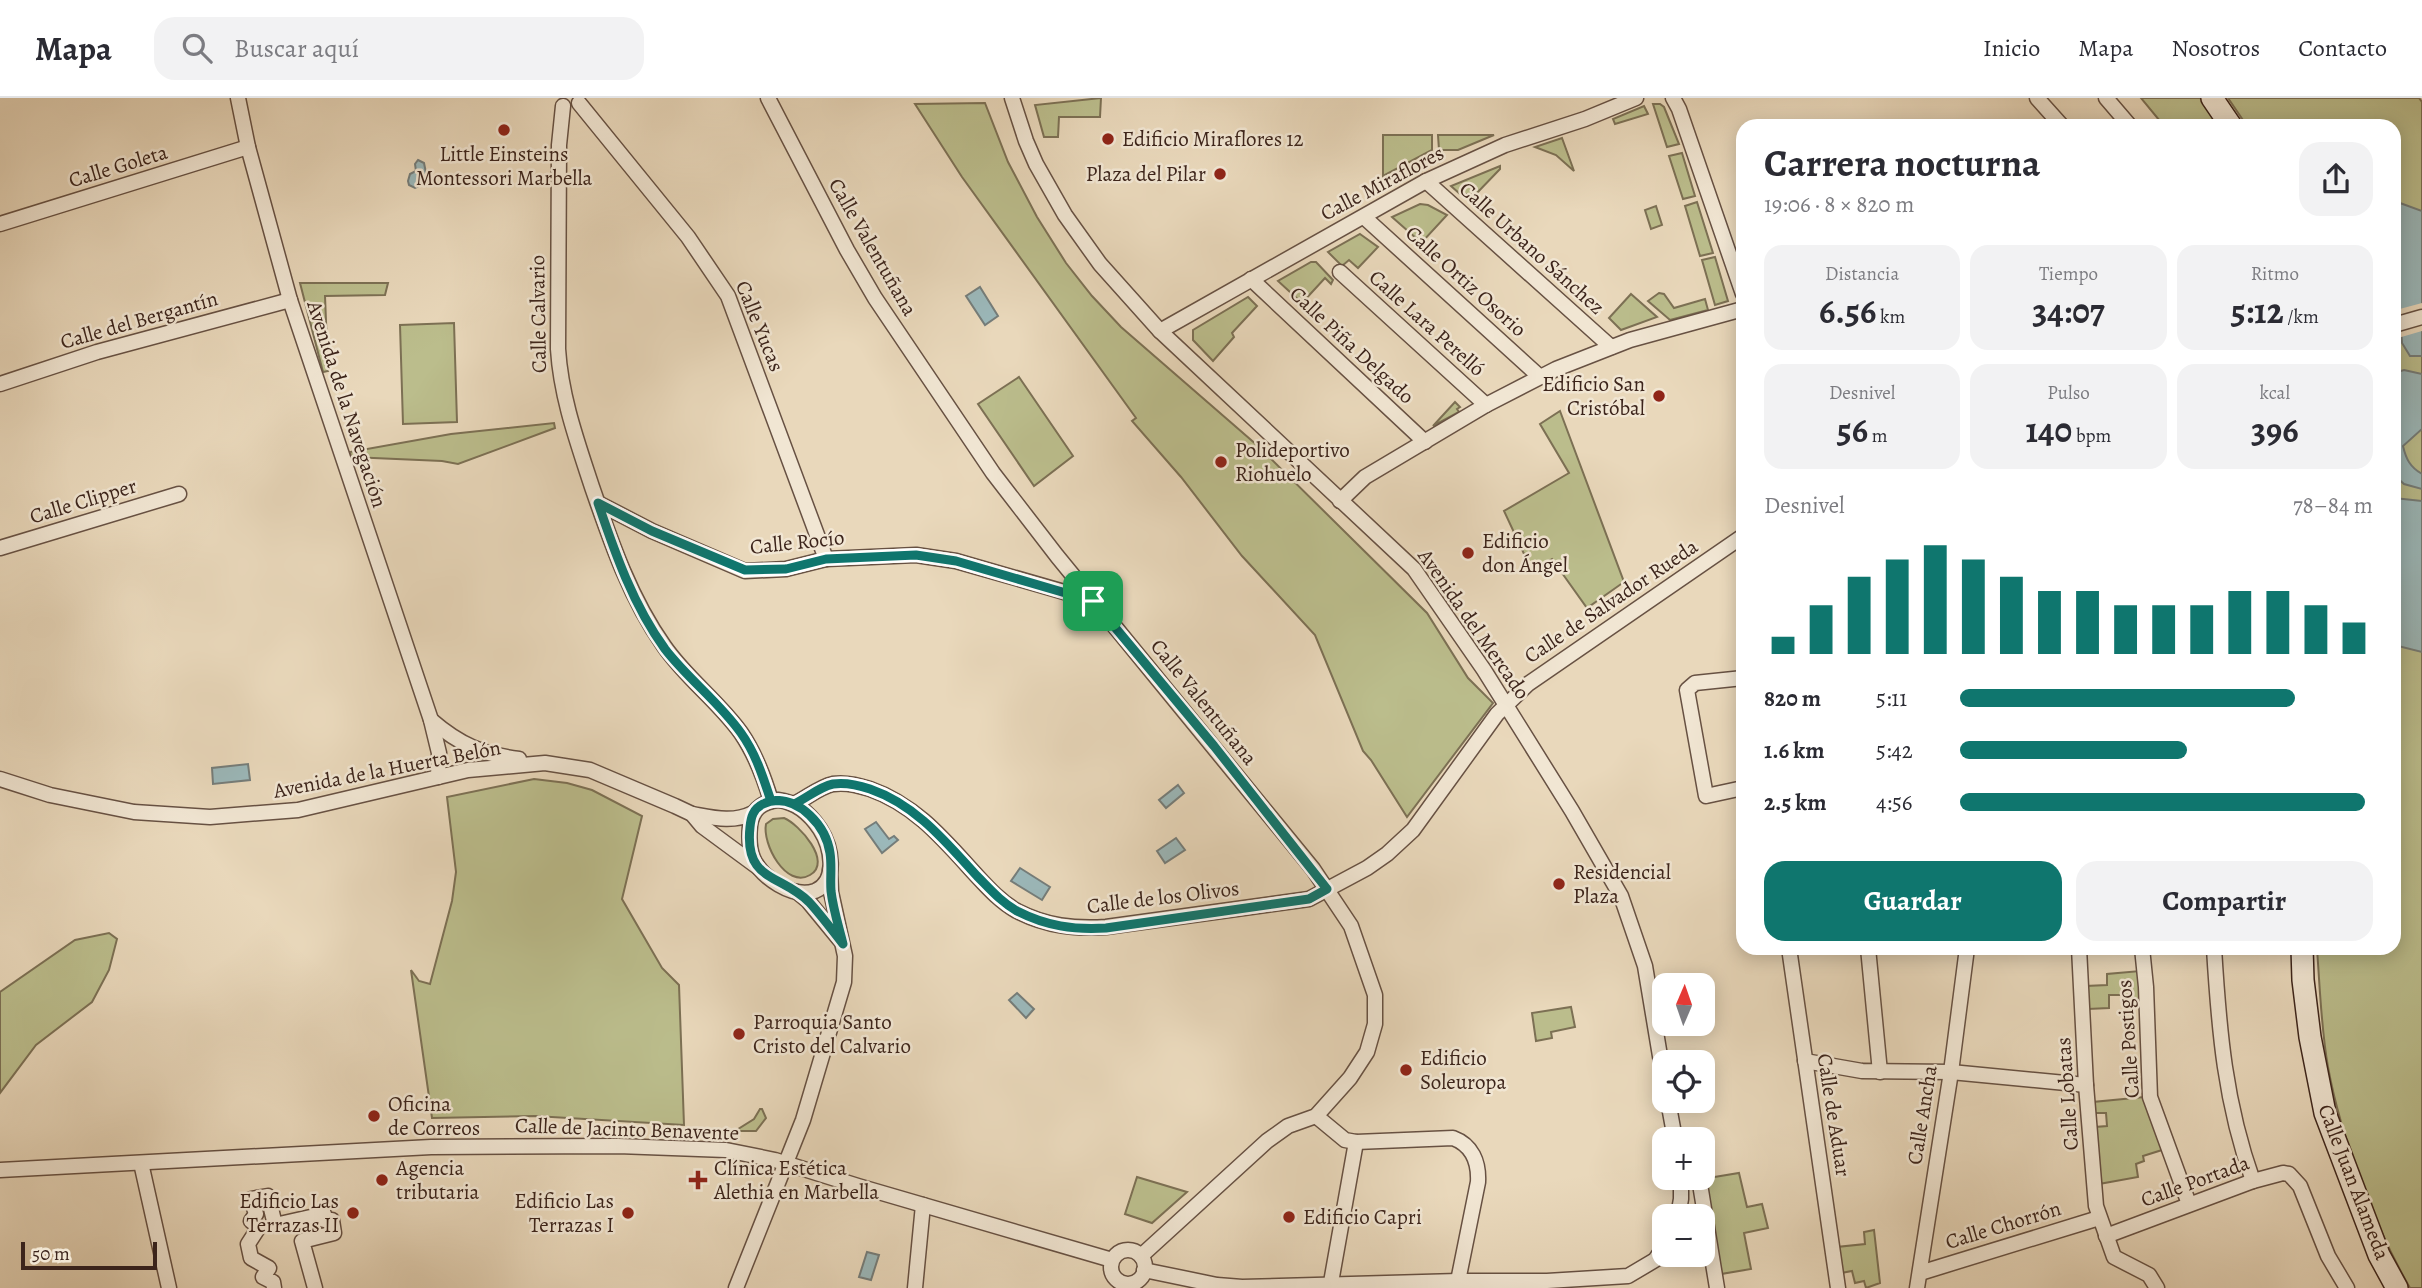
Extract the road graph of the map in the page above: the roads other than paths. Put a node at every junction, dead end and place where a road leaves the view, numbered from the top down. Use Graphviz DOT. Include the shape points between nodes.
graph roads {
  1 [pos="238,98"];
  2 [pos="768,98"];
  3 [pos="1012,98"];
  4 [pos="1636,98"];
  5 [pos="1673,98"];
  6 [pos="2037,98"];
  7 [pos="2106,98"];
  8 [pos="2212,98"];
  9 [pos="582,101"];
  10 [pos="557,102"];
  11 [pos="2056,119"];
  12 [pos="2124,119"];
  13 [pos="2226,119"];
  14 [pos="248,147"];
  15 [pos="1426,180"];
  16 [pos="1364,217"];
  17 [pos="0,225"];
  18 [pos="1340,272"];
  19 [pos="1736,275"];
  20 [pos="1251,279"];
  21 [pos="290,300"];
  22 [pos="1736,312"];
  23 [pos="2422,317"];
  24 [pos="2401,323"];
  25 [pos="1160,331"];
  26 [pos="1611,347"];
  27 [pos="1540,377"];
  28 [pos="0,384"];
  29 [pos="1486,405"];
  30 [pos="1425,442"];
  31 [pos="179,494"];
  32 [pos="1340,500"];
  33 [pos="598,503"];
  34 [pos="1736,541"];
  35 [pos="0,548"];
  36 [pos="826,559"];
  37 [pos="1093,601"];
  38 [pos="1736,679"];
  39 [pos="1506,704"];
  40 [pos="431,720"];
  41 [pos="545,763"];
  42 [pos="438,777"];
  43 [pos="0,779"];
  44 [pos="1736,790"];
  45 [pos="771,801"];
  46 [pos="794,804"];
  47 [pos="753,813"];
  48 [pos="692,814"];
  49 [pos="759,868"];
  50 [pos="830,870"];
  51 [pos="1327,889"];
  52 [pos="797,892"];
  53 [pos="843,944"];
  54 [pos="1790,955"];
  55 [pos="1869,955"];
  56 [pos="1966,955"];
  57 [pos="2079,955"];
  58 [pos="2143,955"];
  59 [pos="2215,955"];
  60 [pos="2302,955"];
  61 [pos="1659,1050"];
  62 [pos="1805,1061"];
  63 [pos="1880,1072"];
  64 [pos="1951,1072"];
  65 [pos="2086,1085"];
  66 [pos="1316,1116"];
  67 [pos="1356,1142"];
  68 [pos="141,1163"];
  69 [pos="786,1164"];
  70 [pos="0,1170"];
  71 [pos="2252,1181"];
  72 [pos="1701,1190"];
  73 [pos="2189,1204"];
  74 [pos="923,1205"];
  75 [pos="2099,1218"];
  76 [pos="2106,1236"];
  77 [pos="1112,1260"];
  78 [pos="1652,1262"];
  79 [pos="1143,1263"];
  80 [pos="1920,1273"];
  81 [pos="1458,1281"];
  82 [pos="1120,1285"];
  83 [pos="1549,1285"];
  84 [pos="1330,1286"];
  85 [pos="169,1288"];
  86 [pos="274,1288"];
  87 [pos="315,1288"];
  88 [pos="736,1288"];
  89 [pos="915,1288"];
  90 [pos="1717,1288"];
  91 [pos="1838,1288"];
  92 [pos="1917,1288"];
  93 [pos="2157,1288"];
  94 [pos="2347,1288"];
  95 [pos="2397,1288"];
  1 -- 14 [label="street, Avenida de la Navegación"];
  2 -- 37 [label="street, Calle Valentuñana" via="875,298 993,473"];
  3 -- 25 [label="street, Avenida del Mercado" via="1026,141 1065,215 1100,264"];
  4 -- 15 [label="street, Calle Miraflores" via="1505,145"];
  5 -- 19 [label="street"];
  6 -- 11 [label="street"];
  7 -- 12 [label="street"];
  8 -- 13 [label="street"];
  9 -- 10 [label="street"];
  9 -- 36 [label="street, Calle Yucas" via="719,279"];
  10 -- 33 [label="street, Calle Calvario" via="559,376"];
  14 -- 17 [label="street, Calle Goleta"];
  14 -- 21 [label="street, Avenida de la Navegación"];
  15 -- 16 [label="street, Calle Miraflores"];
  15 -- 26 [label="street, Calle Urbano Sánchez"];
  16 -- 20 [label="street, Calle Miraflores"];
  16 -- 27 [label="street, Calle Ortiz Osorio"];
  18 -- 29 [label="street, Calle Lara Perelló"];
  20 -- 25 [label="street, Calle Miraflores"];
  20 -- 30 [label="street, Calle Piña Delgado"];
  21 -- 28 [label="street, Calle del Bergantín" via="97,352"];
  21 -- 40 [label="street, Avenida de la Navegación"];
  22 -- 26 [label="street"];
  23 -- 24 [label="street"];
  25 -- 32 [label="street, Avenida del Mercado"];
  26 -- 27 [label="street"];
  27 -- 29 [label="street"];
  29 -- 30 [label="street"];
  30 -- 32 [label="street" via="1364,477"];
  31 -- 35 [label="street, Calle Clipper"];
  32 -- 39 [label="street, Avenida del Mercado" via="1414,569"];
  33 -- 36 [label="street, Calle Rocío" via="745,570 786,569"];
  33 -- 45 [label="street, Calle Calvario" via="648,622 674,660 740,731 756,758"];
  34 -- 39 [label="street, Calle de Salvador Rueda" via="1528,684"];
  36 -- 37 [label="street, Calle Rocío" via="934,557"];
  37 -- 51 [label="street, Calle Valentuñana"];
  38 -- 44 [label="street" via="1695,683 1687,690 1706,796"];
  39 -- 51 [label="street, Calle de los Olivos" via="1413,830 1387,854"];
  39 -- 61 [label="street, Avenida del Mercado" via="1621,896 1645,967"];
  40 -- 41 [label="street" via="465,745 500,757"];
  40 -- 42 [label="street, Avenida de la Navegación" via="439,753"];
  41 -- 42 [label="street, Avenida de la Huerta Belón"];
  41 -- 48 [label="street, Avenida de la Huerta Belón" via="590,770"];
  42 -- 43 [label="street, Avenida de la Huerta Belón" via="320,807 210,817 134,812 50,795"];
  45 -- 46 [label="street"];
  45 -- 47 [label="street"];
  46 -- 50 [label="street" via="823,833"];
  46 -- 51 [label="street, Calle de los Olivos" via="834,784 879,792 931,826 999,899 1016,911 1060,927 1106,928 1309,899"];
  47 -- 48 [label="street, Avenida de la Huerta Belón" via="730,820"];
  47 -- 49 [label="street" via="750,844"];
  48 -- 49 [label="street, Avenida de la Huerta Belón"];
  49 -- 52 [label="street"];
  50 -- 52 [label="street" via="822,887"];
  50 -- 53 [label="street"];
  51 -- 66 [label="street, Calle Valentuñana" via="1351,926 1377,1009 1367,1052"];
  52 -- 53 [label="street"];
  53 -- 69 [label="street" via="846,968 842,989"];
  54 -- 62 [label="street, Calle de Aduar"];
  55 -- 63 [label="street"];
  56 -- 64 [label="street, Calle Ancha"];
  57 -- 65 [label="street, Calle Lobatas"];
  58 -- 73 [label="street, Calle Postigos" via="2150,1097"];
  59 -- 71 [label="street" via="2230,1108"];
  60 -- 95 [label="street, Calle Juan Alameda" via="2310,1037 2325,1113 2379,1255"];
  62 -- 63 [label="street"];
  62 -- 91 [label="street, Calle de Aduar"];
  63 -- 64 [label="street"];
  64 -- 65 [label="street"];
  64 -- 80 [label="street, Calle Ancha"];
  65 -- 75 [label="street, Calle Lobatas"];
  66 -- 67 [label="street" via="1345,1140"];
  66 -- 79 [label="street, Calle Valentuñana" via="1288,1126 1267,1141"];
  67 -- 81 [label="street" via="1453,1138 1470,1149 1479,1171 1478,1182"];
  67 -- 84 [label="street"];
  68 -- 69 [label="street, Calle de Jacinto Benavente" via="525,1145 726,1150"];
  68 -- 70 [label="street, Calle de Jacinto Benavente"];
  68 -- 85 [label="street"];
  69 -- 74 [label="street, Calle de Jacinto Benavente"];
  69 -- 88 [label="street"];
  71 -- 73 [label="street, Calle Portada"];
  71 -- 94 [label="street, Calle Portada" via="2283,1173 2297,1181 2328,1256"];
  72 -- 90 [label="street"];
  73 -- 76 [label="street, Calle Portada"];
  74 -- 77 [label="street, Calle de Jacinto Benavente"];
  74 -- 89 [label="street"];
  75 -- 76 [label="street, Calle Lobatas"];
  75 -- 80 [label="street, Calle Chorrón"];
  76 -- 93 [label="street, Calle Lobatas" via="2114,1257 2149,1275"];
  77 -- 79 [label="street" via="1131,1250"];
  77 -- 82 [label="street" via="1112,1275"];
  78 -- 83 [label="street" via="1628,1276"];
  79 -- 82 [label="street" via="1139,1279"];
  79 -- 84 [label="street" via="1217,1285"];
  80 -- 92 [label="street, Calle Ancha"];
  81 -- 83 [label="street"];
  81 -- 84 [label="street"];
  86 -- 87 [label="street" via="273,1282 263,1277 269,1268 251,1258 248,1244 259,1227 251,1221 256,1214 251,1199 268,1196 275,1224 324,1214 324,1220 332,1220 334,1233 302,1241"];
}
